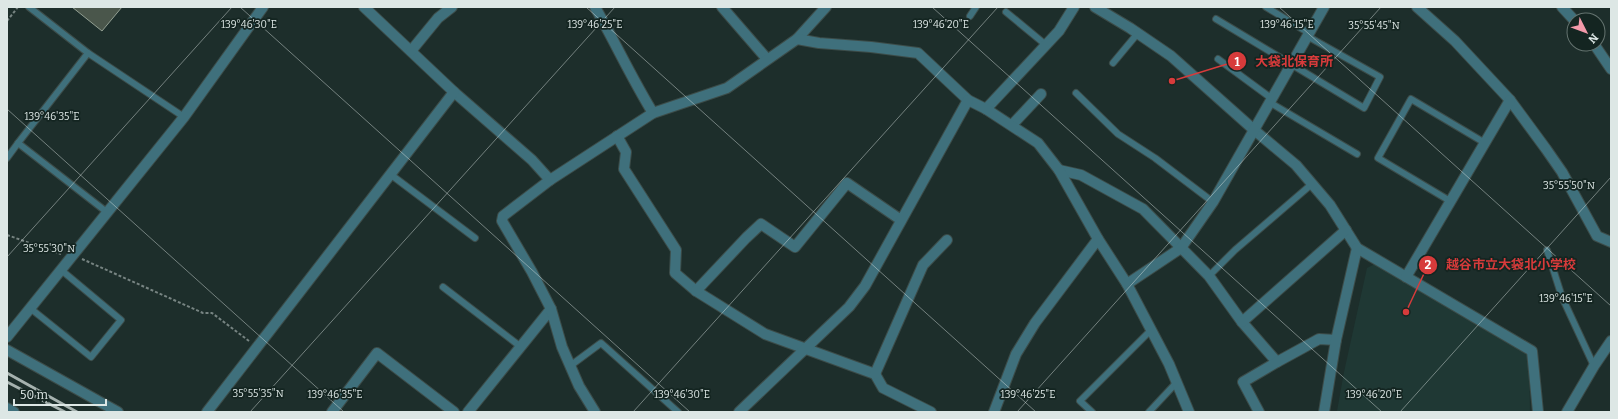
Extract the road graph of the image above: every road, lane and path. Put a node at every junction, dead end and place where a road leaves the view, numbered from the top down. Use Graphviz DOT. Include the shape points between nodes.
graph roads {
  1 [pos="18,7"];
  2 [pos="29,7"];
  3 [pos="263,7"];
  4 [pos="364,7"];
  5 [pos="452,7"];
  6 [pos="595,7"];
  7 [pos="722,7"];
  8 [pos="826,7"];
  9 [pos="976,7"];
  10 [pos="1074,7"];
  11 [pos="1095,7"];
  12 [pos="1266,7"];
  13 [pos="1324,7"];
  14 [pos="1417,7"];
  15 [pos="1006,12"];
  16 [pos="970,16"];
  17 [pos="1216,20"];
  18 [pos="7,21"];
  19 [pos="1138,33"];
  20 [pos="1308,34"];
  21 [pos="797,39"];
  22 [pos="1046,46"];
  23 [pos="411,51"];
  24 [pos="1599,52"];
  25 [pos="88,53"];
  26 [pos="767,59"];
  27 [pos="1218,59"];
  28 [pos="1114,63"];
  29 [pos="1290,64"];
  30 [pos="1611,69"];
  31 [pos="454,92"];
  32 [pos="1076,93"];
  33 [pos="1040,94"];
  34 [pos="968,100"];
  35 [pos="1270,100"];
  36 [pos="1510,100"];
  37 [pos="986,108"];
  38 [pos="653,113"];
  39 [pos="184,117"];
  40 [pos="1012,125"];
  41 [pos="1253,129"];
  42 [pos="617,136"];
  43 [pos="18,143"];
  44 [pos="1485,143"];
  45 [pos="1357,154"];
  46 [pos="7,158"];
  47 [pos="1059,170"];
  48 [pos="390,174"];
  49 [pos="550,180"];
  50 [pos="1313,183"];
  51 [pos="1450,201"];
  52 [pos="1213,202"];
  53 [pos="108,213"];
  54 [pos="902,220"];
  55 [pos="1346,230"];
  56 [pos="7,235"];
  57 [pos="475,238"];
  58 [pos="1098,239"];
  59 [pos="946,240"];
  60 [pos="1611,242"];
  61 [pos="1181,248"];
  62 [pos="1357,248"];
  63 [pos="1548,250"];
  64 [pos="71,256"];
  65 [pos="60,270"];
  66 [pos="1209,276"];
  67 [pos="1406,277"];
  68 [pos="1127,284"];
  69 [pos="443,287"];
  70 [pos="696,291"];
  71 [pos="30,308"];
  72 [pos="551,309"];
  73 [pos="1242,322"];
  74 [pos="1151,330"];
  75 [pos="7,337"];
  76 [pos="1336,340"];
  77 [pos="1611,343"];
  78 [pos="257,346"];
  79 [pos="521,346"];
  80 [pos="805,348"];
  81 [pos="7,350"];
  82 [pos="1277,362"];
  83 [pos="570,366"];
  84 [pos="1594,366"];
  85 [pos="875,374"];
  86 [pos="1177,382"];
  87 [pos="7,408"];
  88 [pos="14,412"];
  89 [pos="118,412"];
  90 [pos="207,412"];
  91 [pos="332,412"];
  92 [pos="454,412"];
  93 [pos="468,412"];
  94 [pos="595,412"];
  95 [pos="678,412"];
  96 [pos="739,412"];
  97 [pos="932,412"];
  98 [pos="994,412"];
  99 [pos="1092,412"];
  100 [pos="1149,412"];
  101 [pos="1189,412"];
  102 [pos="1259,412"];
  103 [pos="1324,412"];
  104 [pos="1538,412"];
  105 [pos="1567,412"];
  1 -- 18 [label="path"];
  2 -- 25 [label="lane"];
  3 -- 39 [label="street"];
  4 -- 23 [label="street"];
  5 -- 23 [label="street" via="438,18"];
  6 -- 38 [label="street"];
  7 -- 26 [label="street"];
  8 -- 21 [label="street"];
  9 -- 16 [label="lane"];
  10 -- 22 [label="street"];
  11 -- 19 [label="street"];
  12 -- 20 [label="lane"];
  13 -- 20 [label="street"];
  14 -- 36 [label="street" via="1455,41"];
  15 -- 22 [label="lane"];
  17 -- 29 [label="lane"];
  19 -- 28 [label="lane"];
  19 -- 41 [label="street" via="1171,56"];
  20 -- 29 [label="street"];
  20 -- 29 [label="lane" via="1380,77 1364,108"];
  21 -- 26 [label="street"];
  21 -- 34 [label="street" via="918,53"];
  22 -- 37 [label="street"];
  23 -- 31 [label="street"];
  24 -- 30 [label="street"];
  25 -- 39 [label="lane"];
  25 -- 43 [label="lane"];
  26 -- 38 [label="street" via="727,88"];
  27 -- 35 [label="lane"];
  29 -- 35 [label="street"];
  31 -- 48 [label="street"];
  31 -- 49 [label="street" via="532,160"];
  32 -- 52 [label="lane" via="1118,134 1155,158"];
  33 -- 40 [label="street"];
  34 -- 37 [label="street"];
  34 -- 54 [label="street"];
  35 -- 41 [label="street"];
  35 -- 45 [label="lane"];
  36 -- 44 [label="street"];
  36 -- 60 [label="street" via="1562,172 1597,236"];
  37 -- 40 [label="street"];
  38 -- 42 [label="street"];
  39 -- 53 [label="street"];
  40 -- 47 [label="street" via="1038,143"];
  41 -- 50 [label="street" via="1296,165"];
  41 -- 52 [label="street"];
  42 -- 49 [label="street"];
  42 -- 70 [label="street" via="626,152 624,169 676,250 675,272"];
  43 -- 46 [label="lane"];
  43 -- 53 [label="lane"];
  44 -- 51 [label="street"];
  44 -- 51 [label="lane" via="1411,99 1378,158"];
  47 -- 58 [label="street"];
  47 -- 61 [label="street" via="1081,175 1143,209"];
  48 -- 57 [label="lane"];
  48 -- 78 [label="street"];
  49 -- 72 [label="street" via="503,216 502,221"];
  50 -- 55 [label="street"];
  50 -- 66 [label="lane" via="1235,250"];
  51 -- 67 [label="street"];
  52 -- 61 [label="street"];
  53 -- 64 [label="street"];
  54 -- 70 [label="street" via="847,183 795,247 760,224"];
  54 -- 80 [label="street" via="865,286"];
  55 -- 62 [label="street"];
  55 -- 73 [label="street"];
  56 -- 64 [label="path"];
  58 -- 68 [label="street"];
  58 -- 98 [label="street" via="1035,323 1016,354"];
  59 -- 85 [label="street" via="923,264"];
  61 -- 66 [label="street"];
  61 -- 68 [label="street"];
  62 -- 67 [label="street"];
  62 -- 76 [label="street"];
  63 -- 84 [label="lane" via="1562,297"];
  64 -- 65 [label="street"];
  64 -- 78 [label="path" via="203,313 212,313"];
  65 -- 71 [label="street"];
  65 -- 71 [label="lane" via="121,320 91,357"];
  66 -- 73 [label="street"];
  67 -- 104 [label="street" via="1532,351"];
  68 -- 74 [label="street"];
  69 -- 79 [label="lane"];
  70 -- 80 [label="street" via="765,334"];
  71 -- 75 [label="street"];
  72 -- 79 [label="street"];
  72 -- 83 [label="street"];
  73 -- 82 [label="street"];
  74 -- 86 [label="street"];
  74 -- 99 [label="lane" via="1080,401"];
  76 -- 82 [label="street" via="1319,339"];
  76 -- 103 [label="street"];
  77 -- 84 [label="street"];
  78 -- 90 [label="street"];
  79 -- 93 [label="street"];
  80 -- 85 [label="street"];
  80 -- 96 [label="street"];
  81 -- 89 [label="street"];
  82 -- 102 [label="street" via="1243,382"];
  83 -- 94 [label="street"];
  83 -- 95 [label="lane" via="601,343"];
  84 -- 105 [label="street"];
  85 -- 97 [label="street" via="883,388"];
  86 -- 100 [label="lane"];
  86 -- 101 [label="street"];
  87 -- 88 [label="street"];
  91 -- 92 [label="street" via="377,353"];
}
